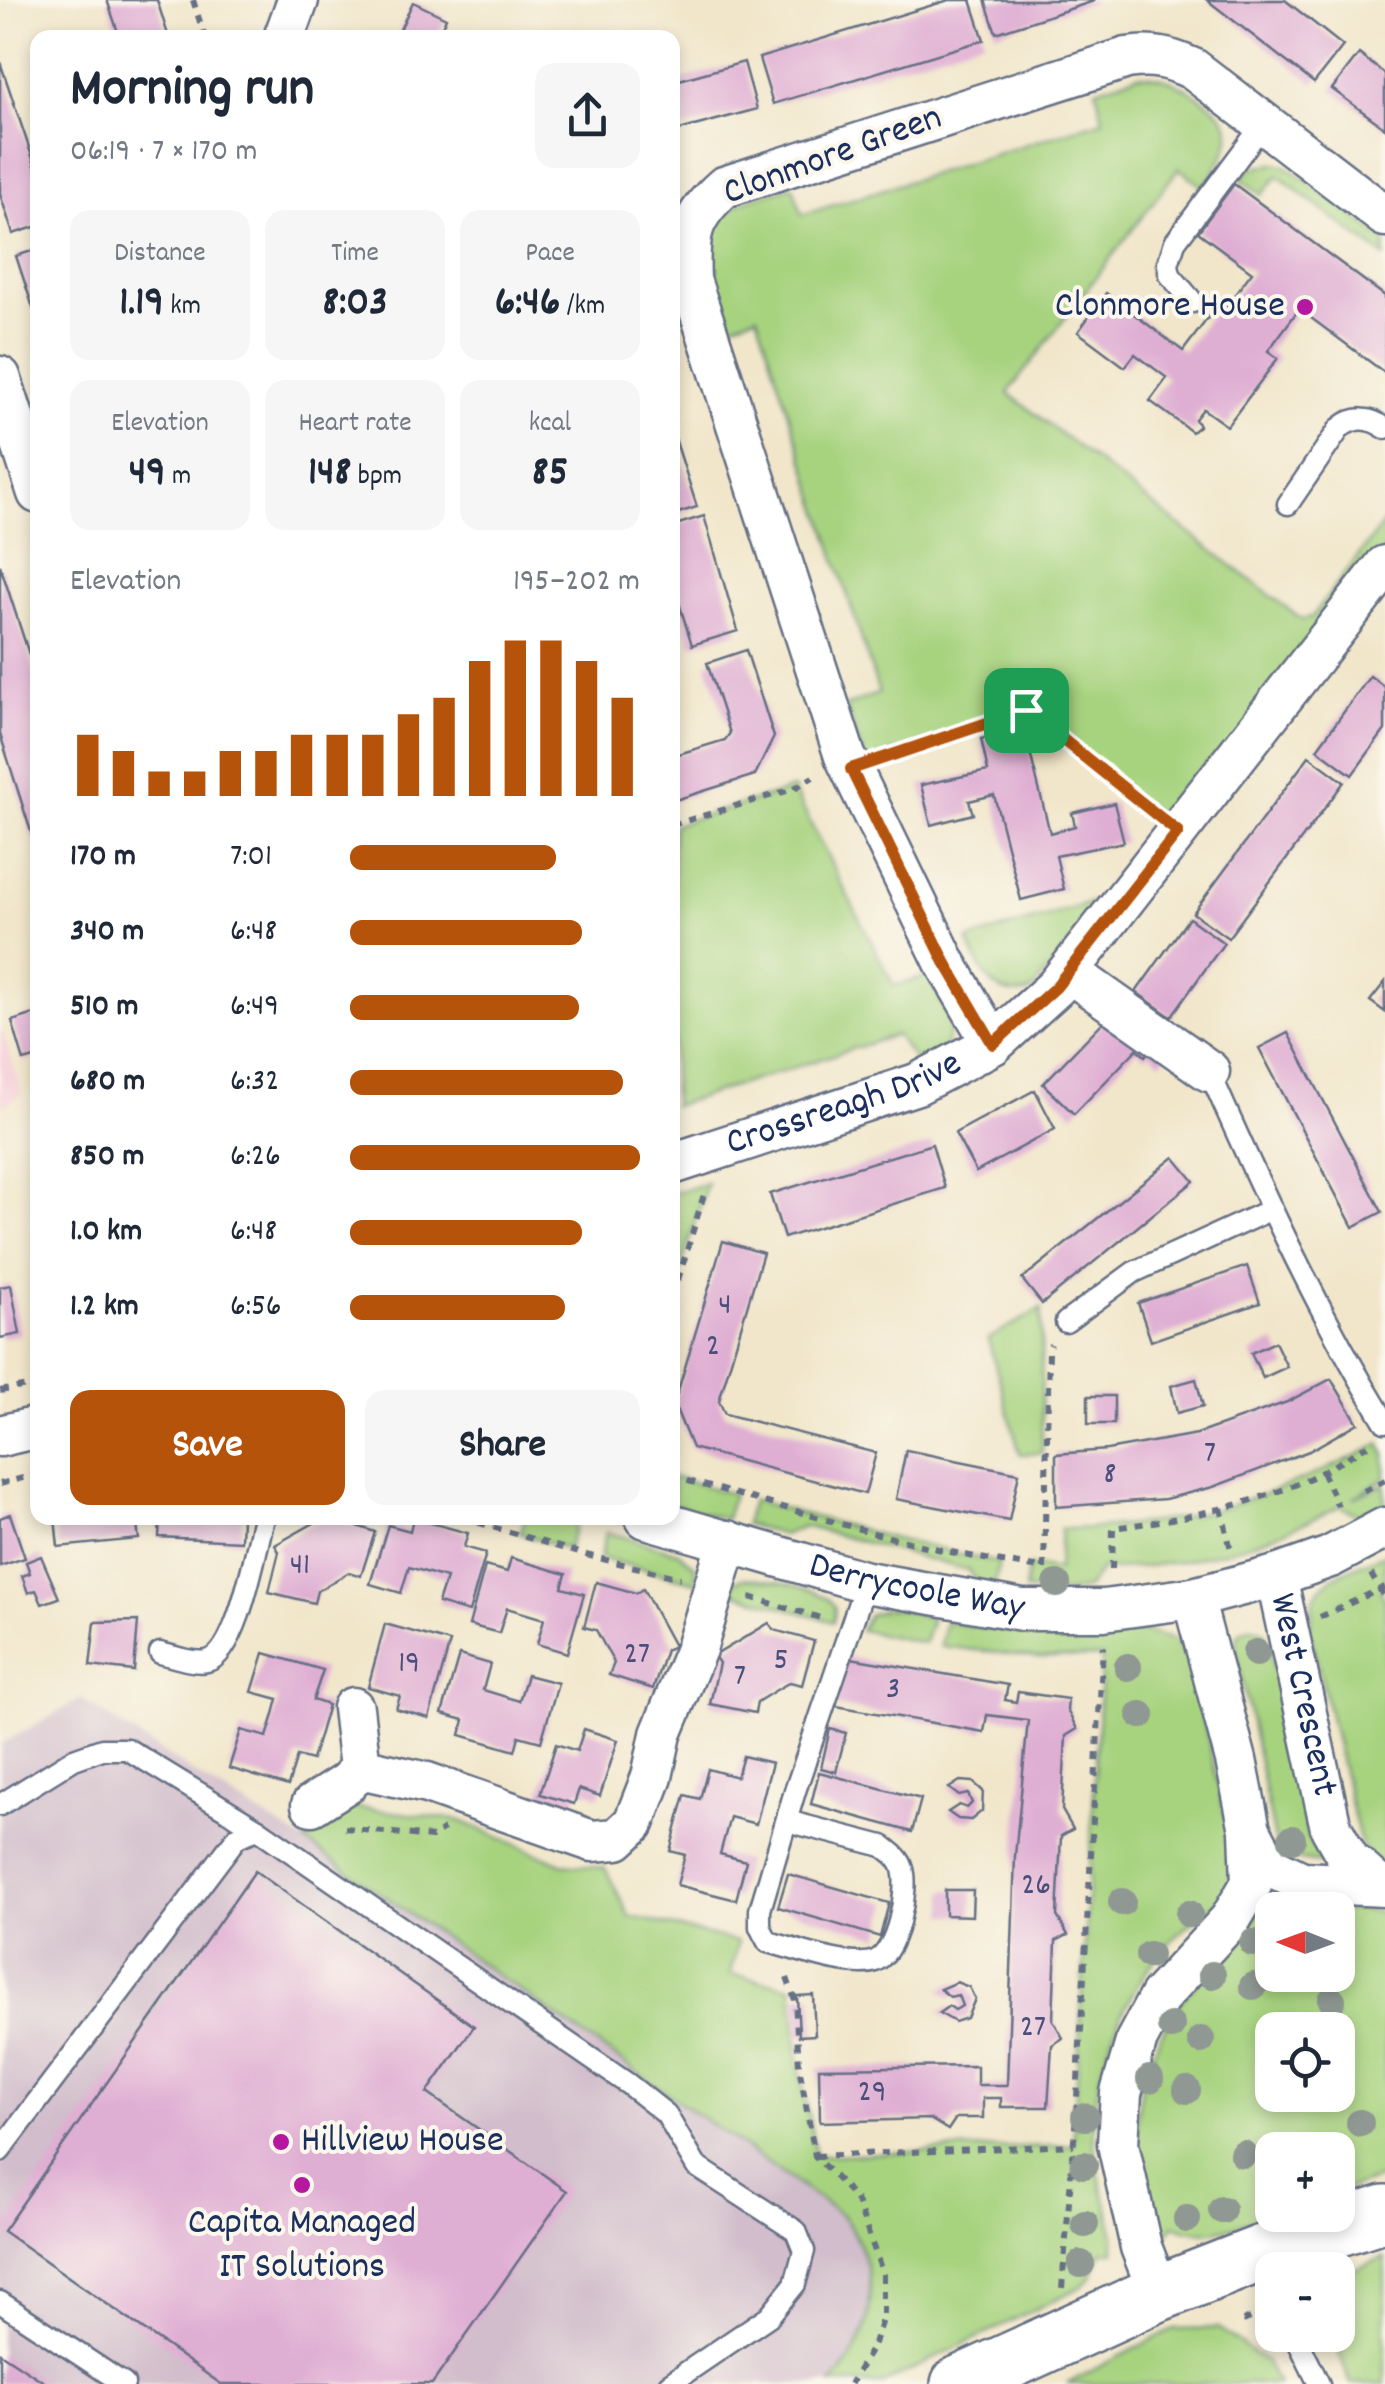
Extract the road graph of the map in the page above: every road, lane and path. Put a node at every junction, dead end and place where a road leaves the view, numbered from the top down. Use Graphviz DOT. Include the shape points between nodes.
graph roads {
  1 [pos="193,0"];
  2 [pos="202,30"];
  3 [pos="1264,123"];
  4 [pos="1385,216"];
  5 [pos="1194,302"];
  6 [pos="0,377"];
  7 [pos="1385,428"];
  8 [pos="30,469"];
  9 [pos="1288,504"];
  10 [pos="1385,566"];
  11 [pos="848,763"];
  12 [pos="680,822"];
  13 [pos="1178,832"];
  14 [pos="1069,972"];
  15 [pos="993,1044"];
  16 [pos="1209,1071"];
  17 [pos="718,1149"];
  18 [pos="680,1161"];
  19 [pos="1270,1210"];
  20 [pos="680,1273"];
  21 [pos="1066,1322"];
  22 [pos="30,1385"];
  23 [pos="0,1391"];
  24 [pos="1385,1422"];
  25 [pos="30,1430"];
  26 [pos="1385,1435"];
  27 [pos="0,1436"];
  28 [pos="1322,1472"];
  29 [pos="30,1476"];
  30 [pos="680,1480"];
  31 [pos="1385,1480"];
  32 [pos="0,1484"];
  33 [pos="1355,1497"];
  34 [pos="1221,1508"];
  35 [pos="1324,1514"];
  36 [pos="262,1525"];
  37 [pos="485,1525"];
  38 [pos="671,1525"];
  39 [pos="1385,1528"];
  40 [pos="728,1541"];
  41 [pos="1247,1546"];
  42 [pos="1231,1551"];
  43 [pos="1222,1554"];
  44 [pos="1129,1567"];
  45 [pos="1044,1568"];
  46 [pos="1112,1569"];
  47 [pos="1058,1570"];
  48 [pos="1100,1570"];
  49 [pos="1276,1576"];
  50 [pos="866,1582"];
  51 [pos="714,1586"];
  52 [pos="1385,1587"];
  53 [pos="1193,1598"];
  54 [pos="1104,1610"];
  55 [pos="1313,1620"];
  56 [pos="850,1627"];
  57 [pos="160,1652"];
  58 [pos="352,1708"];
  59 [pos="360,1768"];
  60 [pos="475,1798"];
  61 [pos="0,1805"];
  62 [pos="312,1805"];
  63 [pos="787,1821"];
  64 [pos="258,1829"];
  65 [pos="1250,1830"];
  66 [pos="1381,1885"];
  67 [pos="768,1942"];
  68 [pos="1074,2145"];
  69 [pos="0,2151"];
  70 [pos="815,2156"];
  71 [pos="1385,2213"];
  72 [pos="1305,2252"];
  73 [pos="1255,2273"];
  74 [pos="1159,2293"];
  75 [pos="1062,2295"];
  76 [pos="0,2302"];
  77 [pos="1303,2352"];
  78 [pos="124,2384"];
  79 [pos="669,2384"];
  80 [pos="850,2384"];
  81 [pos="959,2384"];
  82 [pos="1319,2384"];
  1 -- 2 [label="path"];
  3 -- 4 [label="street, Clonmore Green"];
  3 -- 5 [label="lane" via="1171,252 1170,276"];
  3 -- 11 [label="street, Clonmore Green" via="1193,69 1148,54 724,187 701,208 688,244 690,280"];
  6 -- 8 [label="street"];
  7 -- 9 [label="lane" via="1348,420"];
  10 -- 13 [label="street, Crossreagh Drive"];
  11 -- 12 [label="path" via="793,789"];
  11 -- 13 [label="path" via="1026,710"];
  11 -- 15 [label="street, Clonmore Green" via="945,962"];
  13 -- 14 [label="street, Crossreagh Drive"];
  14 -- 15 [label="street, Crossreagh Drive"];
  14 -- 16 [label="street"];
  15 -- 17 [label="street, Crossreagh Drive" via="917,1084"];
  16 -- 19 [label="lane"];
  17 -- 18 [label="street, Crossreagh Drive"];
  17 -- 20 [label="path"];
  19 -- 21 [label="lane" via="1134,1272"];
  19 -- 24 [label="lane"];
  21 -- 45 [label="path" via="1048,1348"];
  22 -- 23 [label="path"];
  25 -- 27 [label="street"];
  26 -- 28 [label="path"];
  28 -- 34 [label="path"];
  28 -- 35 [label="path" via="1339,1506"];
  29 -- 32 [label="path"];
  30 -- 45 [label="path" via="888,1537"];
  31 -- 33 [label="path"];
  34 -- 42 [label="path"];
  34 -- 46 [label="path" via="1113,1528"];
  36 -- 57 [label="lane" via="221,1654 200,1662"];
  37 -- 51 [label="path"];
  38 -- 40 [label="street, Derrycoole Way"];
  39 -- 49 [label="street"];
  40 -- 50 [label="street, Derrycoole Way"];
  40 -- 51 [label="street"];
  41 -- 42 [label="path"];
  42 -- 43 [label="path"];
  44 -- 46 [label="path"];
  45 -- 47 [label="path"];
  46 -- 48 [label="path"];
  49 -- 53 [label="street, West Crescent"];
  49 -- 66 [label="street, West Crescent" via="1331,1828 1349,1860"];
  50 -- 54 [label="street, Derrycoole Way" via="1006,1608"];
  50 -- 56 [label="lane"];
  51 -- 56 [label="path"];
  51 -- 60 [label="street" via="652,1777 634,1823 616,1839 592,1841"];
  52 -- 55 [label="path"];
  53 -- 54 [label="street, Derrycoole Way"];
  53 -- 65 [label="street, West Crescent"];
  54 -- 68 [label="path"];
  56 -- 63 [label="lane"];
  58 -- 59 [label="street"];
  59 -- 60 [label="street"];
  59 -- 62 [label="street"];
  60 -- 62 [label="path" via="432,1837 338,1828"];
  61 -- 64 [label="lane" via="74,1759 102,1748 127,1749"];
  63 -- 67 [label="lane" via="760,1910"];
  63 -- 67 [label="lane" via="883,1846 903,1868 904,1885 894,1941 874,1962"];
  64 -- 69 [label="lane" via="237,1837"];
  64 -- 79 [label="lane" via="628,2084 666,2114 696,2166 796,2231 804,2251 795,2284 769,2316"];
  65 -- 66 [label="street, West Crescent" via="1269,1866 1302,1882"];
  65 -- 74 [label="street, West Crescent" via="1252,1883 1230,1920 1160,1996 1137,2038 1122,2093 1118,2144 1141,2247"];
  67 -- 70 [label="path" via="796,2000 799,2066"];
  68 -- 70 [label="path"];
  68 -- 75 [label="path"];
  70 -- 80 [label="path" via="856,2199 883,2274 882,2317"];
  71 -- 72 [label="street"];
  73 -- 74 [label="street"];
  74 -- 81 [label="street"];
  76 -- 78 [label="lane"];
  77 -- 82 [label="lane"];
}
